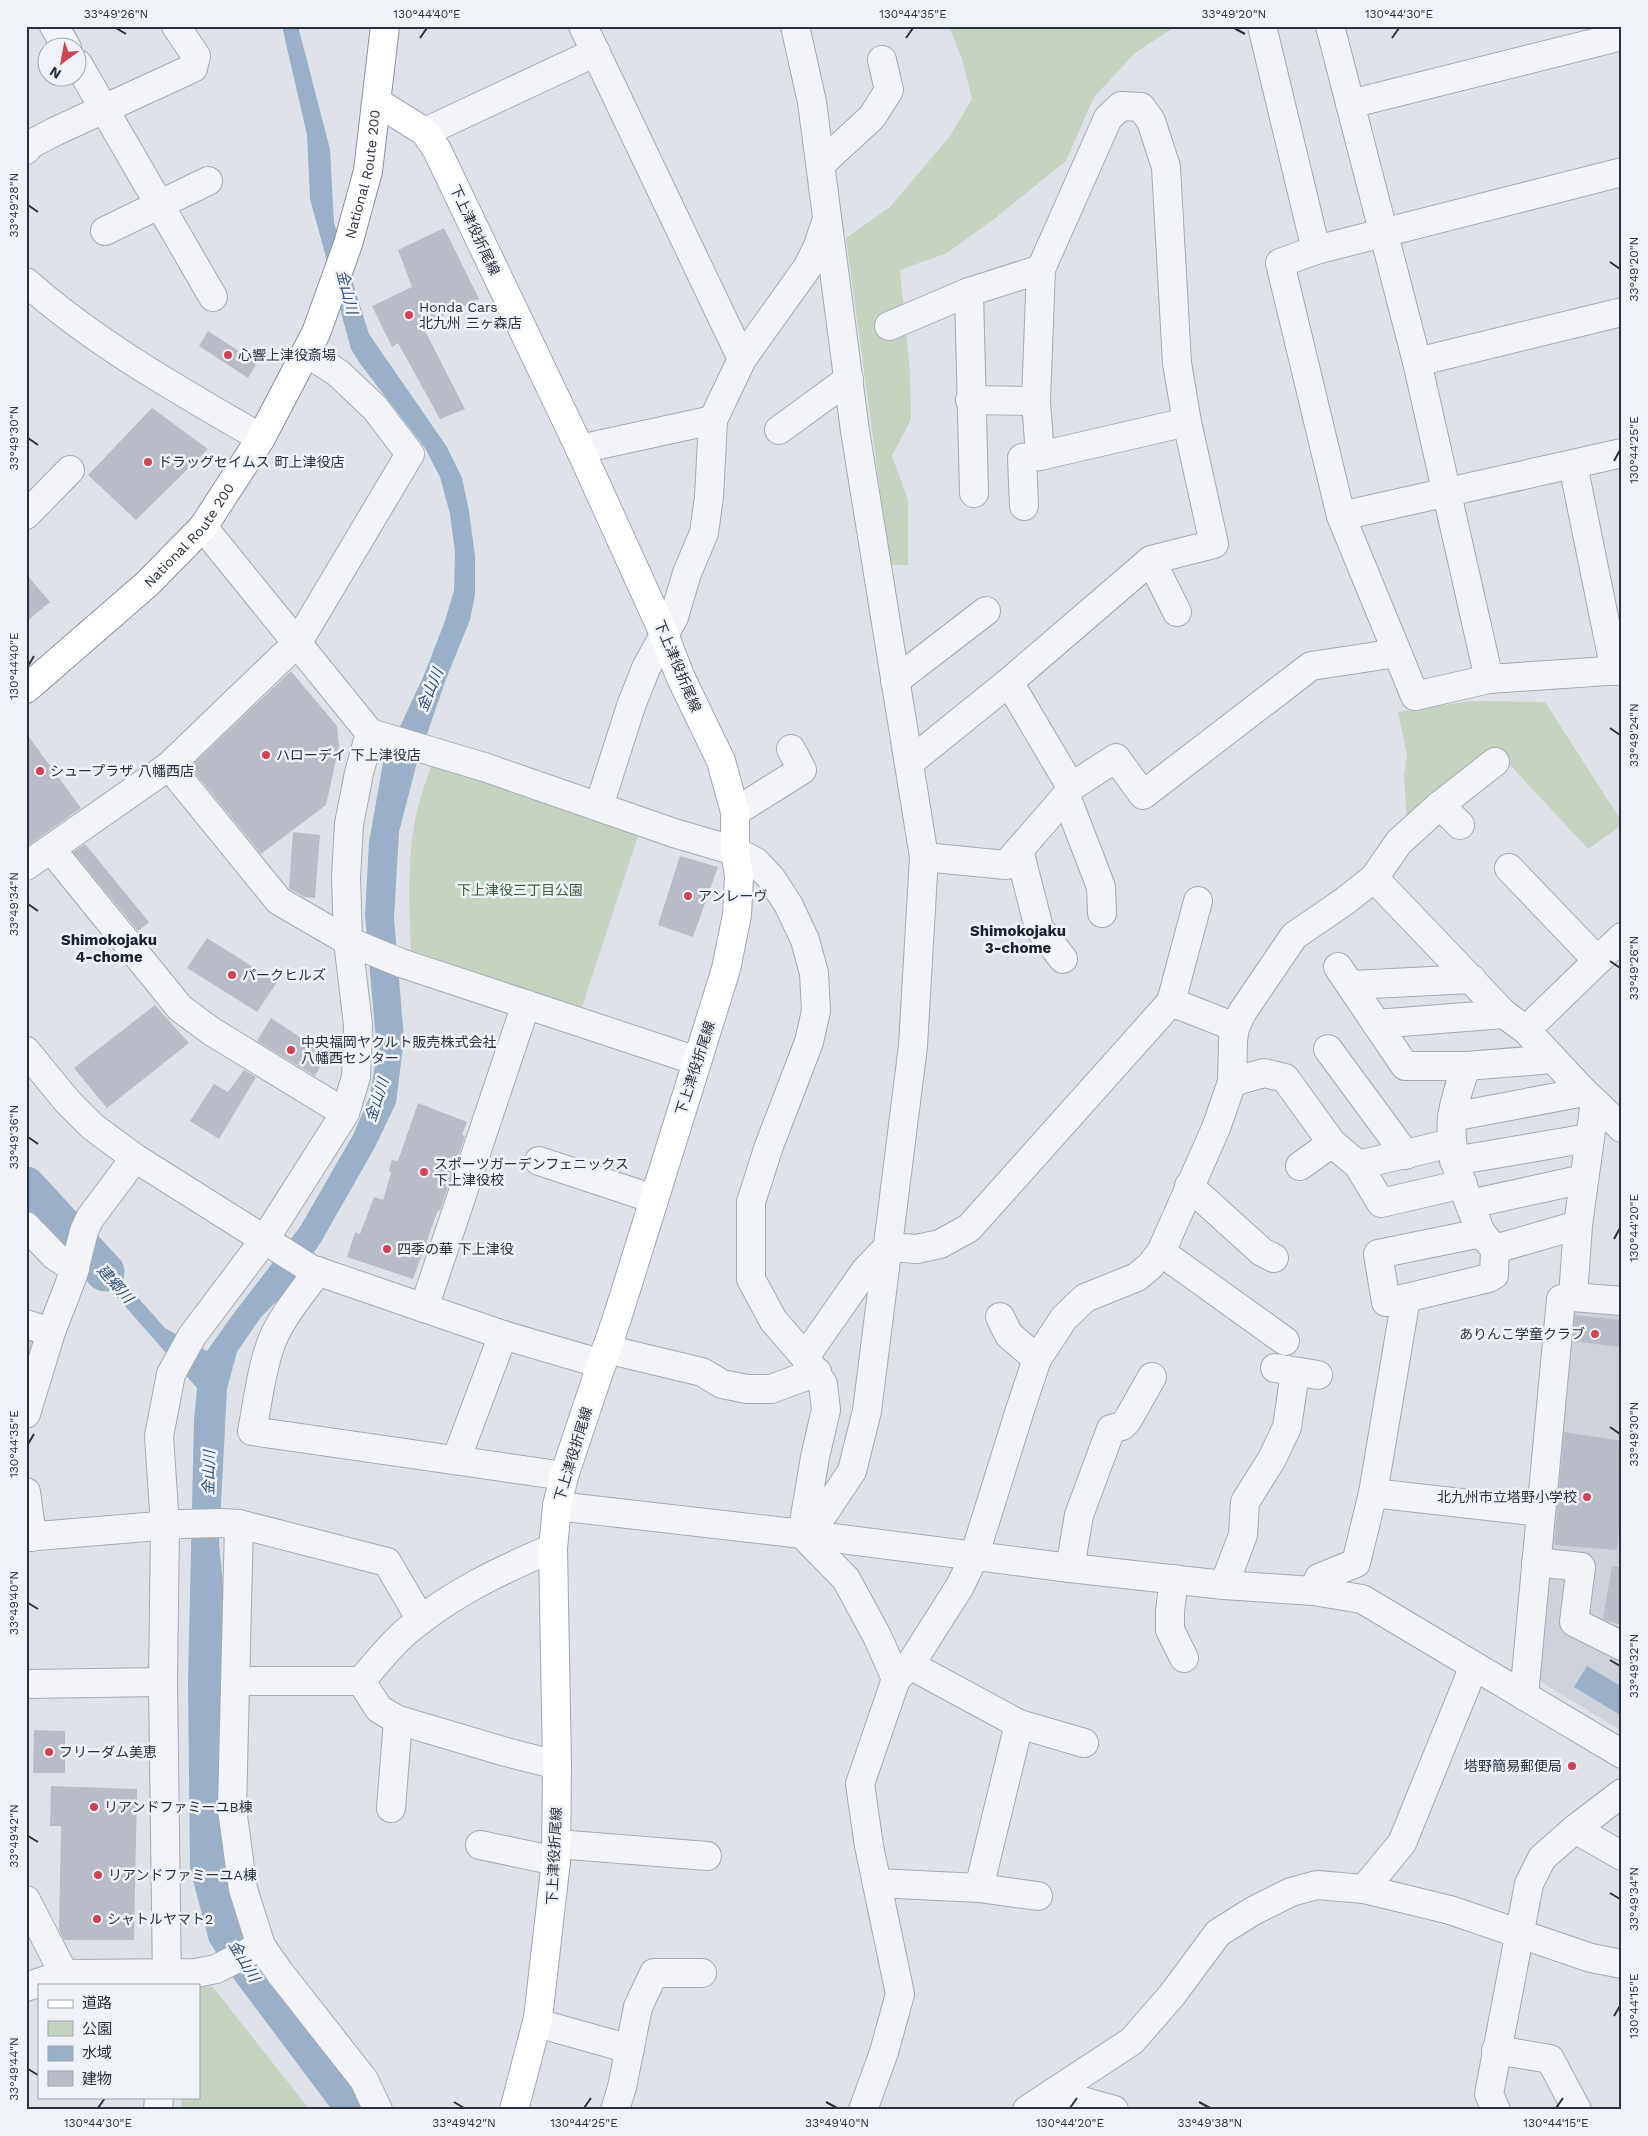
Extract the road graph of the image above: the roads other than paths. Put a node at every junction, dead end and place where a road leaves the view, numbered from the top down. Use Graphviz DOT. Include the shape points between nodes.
graph roads {
  1 [pos="54,26"];
  2 [pos="176,26"];
  3 [pos="385,26"];
  4 [pos="584,26"];
  5 [pos="795,26"];
  6 [pos="1262,26"];
  7 [pos="1330,26"];
  8 [pos="1622,36"];
  9 [pos="61,38"];
  10 [pos="596,52"];
  11 [pos="882,60"];
  12 [pos="88,81"];
  13 [pos="376,102"];
  14 [pos="1350,104"];
  15 [pos="105,109"];
  16 [pos="425,132"];
  17 [pos="26,150"];
  18 [pos="821,164"];
  19 [pos="1622,172"];
  20 [pos="208,182"];
  21 [pos="160,205"];
  22 [pos="827,220"];
  23 [pos="105,231"];
  24 [pos="1382,232"];
  25 [pos="1316,250"];
  26 [pos="1041,269"];
  27 [pos="26,282"];
  28 [pos="969,292"];
  29 [pos="213,297"];
  30 [pos="1622,312"];
  31 [pos="889,326"];
  32 [pos="307,353"];
  33 [pos="742,359"];
  34 [pos="1417,362"];
  35 [pos="849,379"];
  36 [pos="970,400"];
  37 [pos="1036,401"];
  38 [pos="713,420"];
  39 [pos="1187,422"];
  40 [pos="779,430"];
  41 [pos="261,438"];
  42 [pos="580,449"];
  43 [pos="1622,453"];
  44 [pos="1040,456"];
  45 [pos="1572,465"];
  46 [pos="70,470"];
  47 [pos="974,493"];
  48 [pos="1448,493"];
  49 [pos="1024,506"];
  50 [pos="26,515"];
  51 [pos="1341,516"];
  52 [pos="203,527"];
  53 [pos="1151,560"];
  54 [pos="986,611"];
  55 [pos="1177,612"];
  56 [pos="664,634"];
  57 [pos="298,642"];
  58 [pos="1397,653"];
  59 [pos="1618,670"];
  60 [pos="1489,679"];
  61 [pos="895,681"];
  62 [pos="1009,682"];
  63 [pos="26,689"];
  64 [pos="379,736"];
  65 [pos="910,762"];
  66 [pos="1495,762"];
  67 [pos="169,766"];
  68 [pos="800,766"];
  69 [pos="1068,791"];
  70 [pos="1440,805"];
  71 [pos="599,806"];
  72 [pos="735,812"];
  73 [pos="1460,825"];
  74 [pos="51,849"];
  75 [pos="1019,850"];
  76 [pos="735,851"];
  77 [pos="924,857"];
  78 [pos="26,866"];
  79 [pos="1509,868"];
  80 [pos="1374,878"];
  81 [pos="1198,901"];
  82 [pos="1102,913"];
  83 [pos="354,944"];
  84 [pos="1612,952"];
  85 [pos="1063,959"];
  86 [pos="1472,979"];
  87 [pos="1171,1002"];
  88 [pos="526,1004"];
  89 [pos="1504,1014"];
  90 [pos="1376,1024"];
  91 [pos="1235,1027"];
  92 [pos="1526,1030"];
  93 [pos="1328,1049"];
  94 [pos="26,1051"];
  95 [pos="1553,1059"];
  96 [pos="697,1061"];
  97 [pos="1466,1066"];
  98 [pos="1232,1082"];
  99 [pos="1589,1097"];
  100 [pos="345,1113"];
  101 [pos="1622,1128"];
  102 [pos="1589,1138"];
  103 [pos="1332,1143"];
  104 [pos="1406,1155"];
  105 [pos="135,1158"];
  106 [pos="539,1161"];
  107 [pos="1458,1162"];
  108 [pos="1358,1165"];
  109 [pos="1300,1166"];
  110 [pos="1584,1179"];
  111 [pos="1189,1186"];
  112 [pos="654,1199"];
  113 [pos="1578,1225"];
  114 [pos="26,1226"];
  115 [pos="1488,1241"];
  116 [pos="272,1244"];
  117 [pos="888,1248"];
  118 [pos="1161,1252"];
  119 [pos="1274,1258"];
  120 [pos="76,1265"];
  121 [pos="315,1270"];
  122 [pos="1573,1297"];
  123 [pos="1406,1298"];
  124 [pos="424,1308"];
  125 [pos="1615,1310"];
  126 [pos="1000,1317"];
  127 [pos="39,1328"];
  128 [pos="503,1335"];
  129 [pos="1285,1341"];
  130 [pos="604,1357"];
  131 [pos="1037,1359"];
  132 [pos="811,1365"];
  133 [pos="1296,1372"];
  134 [pos="1152,1377"];
  135 [pos="26,1414"];
  136 [pos="456,1460"];
  137 [pos="564,1476"];
  138 [pos="26,1492"];
  139 [pos="1373,1493"];
  140 [pos="557,1506"];
  141 [pos="1541,1512"];
  142 [pos="231,1524"];
  143 [pos="173,1525"];
  144 [pos="802,1534"];
  145 [pos="29,1537"];
  146 [pos="553,1548"];
  147 [pos="974,1557"];
  148 [pos="1536,1562"];
  149 [pos="1070,1568"];
  150 [pos="1174,1579"];
  151 [pos="1224,1585"];
  152 [pos="1313,1591"];
  153 [pos="421,1620"];
  154 [pos="1622,1646"];
  155 [pos="1184,1658"];
  156 [pos="1474,1666"];
  157 [pos="903,1672"];
  158 [pos="236,1681"];
  159 [pos="361,1681"];
  160 [pos="163,1682"];
  161 [pos="26,1684"];
  162 [pos="1524,1696"];
  163 [pos="398,1720"];
  164 [pos="1019,1724"];
  165 [pos="1084,1743"];
  166 [pos="1622,1754"];
  167 [pos="558,1765"];
  168 [pos="1622,1793"];
  169 [pos="391,1808"];
  170 [pos="1575,1829"];
  171 [pos="480,1846"];
  172 [pos="557,1852"];
  173 [pos="707,1856"];
  174 [pos="1622,1856"];
  175 [pos="877,1882"];
  176 [pos="979,1888"];
  177 [pos="1364,1889"];
  178 [pos="1038,1896"];
  179 [pos="26,1900"];
  180 [pos="1519,1934"];
  181 [pos="261,1946"];
  182 [pos="1591,1958"];
  183 [pos="1622,1964"];
  184 [pos="702,1973"];
  185 [pos="64,1974"];
  186 [pos="1622,1978"];
  187 [pos="168,1980"];
  188 [pos="26,1987"];
  189 [pos="537,2023"];
  190 [pos="630,2049"];
  191 [pos="1496,2050"];
  192 [pos="1053,2093"];
  193 [pos="378,2110"];
  194 [pos="514,2110"];
  195 [pos="615,2110"];
  196 [pos="863,2110"];
  197 [pos="1027,2110"];
  198 [pos="1114,2110"];
  199 [pos="1496,2110"];
  200 [pos="1577,2110"];
  1 -- 9 [label="street"];
  2 -- 15 [label="street" via="196,56 193,68"];
  3 -- 13 [label="main road, National Route 200"];
  4 -- 10 [label="street"];
  5 -- 18 [label="street" via="812,102"];
  6 -- 25 [label="street"];
  7 -- 14 [label="street"];
  8 -- 14 [label="street"];
  10 -- 16 [label="street"];
  10 -- 33 [label="street"];
  11 -- 18 [label="street" via="889,90 872,117"];
  12 -- 15 [label="street"];
  13 -- 16 [label="main road, 下上津役折尾線"];
  13 -- 32 [label="main road, National Route 200" via="368,171 348,244"];
  14 -- 24 [label="street"];
  15 -- 17 [label="street" via="30,144"];
  15 -- 21 [label="street"];
  16 -- 42 [label="main road, 下上津役折尾線" via="437,150"];
  18 -- 22 [label="street"];
  19 -- 24 [label="street"];
  20 -- 21 [label="street"];
  21 -- 23 [label="street"];
  21 -- 29 [label="street"];
  22 -- 33 [label="street" via="807,268"];
  22 -- 35 [label="street"];
  24 -- 25 [label="street"];
  24 -- 34 [label="street"];
  25 -- 51 [label="street" via="1280,263"];
  26 -- 28 [label="street"];
  26 -- 37 [label="street"];
  26 -- 39 [label="street" via="1108,118 1121,106 1141,107 1151,121 1166,167 1177,363"];
  27 -- 41 [label="street" via="95,335 168,384"];
  28 -- 31 [label="street"];
  28 -- 36 [label="street"];
  30 -- 34 [label="street"];
  32 -- 41 [label="main road, National Route 200"];
  32 -- 57 [label="street" via="338,373 374,408 410,454"];
  33 -- 38 [label="street"];
  34 -- 48 [label="street"];
  35 -- 40 [label="street"];
  35 -- 61 [label="street"];
  36 -- 37 [label="street"];
  36 -- 47 [label="street"];
  37 -- 44 [label="street"];
  38 -- 42 [label="street"];
  38 -- 56 [label="street" via="704,533 674,616"];
  39 -- 44 [label="street"];
  39 -- 53 [label="street" via="1214,544"];
  41 -- 52 [label="main road, National Route 200"];
  42 -- 56 [label="main road, 下上津役折尾線"];
  43 -- 45 [label="street"];
  44 -- 49 [label="street" via="1022,458"];
  45 -- 48 [label="street"];
  45 -- 59 [label="street"];
  46 -- 50 [label="street"];
  48 -- 51 [label="street"];
  48 -- 60 [label="street"];
  51 -- 58 [label="street"];
  52 -- 57 [label="street"];
  52 -- 63 [label="main road, National Route 200" via="147,584"];
  53 -- 55 [label="street"];
  53 -- 62 [label="street"];
  54 -- 61 [label="street"];
  56 -- 71 [label="street" via="634,699"];
  56 -- 72 [label="main road, 下上津役折尾線" via="680,676 721,761"];
  57 -- 64 [label="street"];
  57 -- 67 [label="street"];
  58 -- 60 [label="street" via="1415,696"];
  58 -- 69 [label="street" via="1310,666 1143,795 1116,758"];
  59 -- 60 [label="street"];
  61 -- 65 [label="street"];
  62 -- 65 [label="street"];
  62 -- 69 [label="street"];
  64 -- 71 [label="street"];
  64 -- 83 [label="street" via="359,773 349,824 346,877"];
  65 -- 77 [label="street"];
  66 -- 70 [label="street"];
  67 -- 74 [label="street"];
  67 -- 83 [label="street" via="279,901"];
  68 -- 72 [label="street"];
  69 -- 75 [label="street"];
  69 -- 82 [label="street" via="1101,887"];
  70 -- 73 [label="street"];
  70 -- 80 [label="street" via="1399,842"];
  71 -- 76 [label="street"];
  72 -- 76 [label="main road, 下上津役折尾線"];
  74 -- 78 [label="street"];
  74 -- 100 [label="street" via="180,1008 211,1031"];
  75 -- 77 [label="street" via="1006,865"];
  75 -- 85 [label="street" via="1039,928"];
  76 -- 96 [label="main road, 下上津役折尾線" via="739,876 730,954"];
  76 -- 132 [label="street" via="756,862 788,904 805,940 814,973 816,1011 809,1042 750,1202 751,1279 773,1320"];
  77 -- 117 [label="street" via="913,1046"];
  79 -- 84 [label="street"];
  80 -- 86 [label="street"];
  80 -- 91 [label="street" via="1294,936"];
  81 -- 87 [label="street"];
  83 -- 88 [label="street"];
  83 -- 100 [label="street" via="358,1026 356,1077"];
  84 -- 92 [label="street"];
  86 -- 89 [label="street"];
  86 -- 90 [label="street" via="1344,976"];
  87 -- 91 [label="street"];
  87 -- 117 [label="street" via="969,1228 940,1244 917,1249"];
  88 -- 96 [label="street"];
  88 -- 124 [label="street"];
  89 -- 90 [label="street"];
  89 -- 92 [label="street"];
  90 -- 97 [label="street" via="1405,1066"];
  91 -- 98 [label="street"];
  92 -- 95 [label="street"];
  93 -- 104 [label="street"];
  94 -- 105 [label="street" via="66,1102"];
  95 -- 97 [label="street"];
  95 -- 99 [label="street"];
  96 -- 112 [label="main road, 下上津役折尾線"];
  97 -- 107 [label="street"];
  98 -- 103 [label="street" via="1264,1074 1285,1078"];
  98 -- 111 [label="street" via="1216,1128"];
  99 -- 101 [label="street"];
  99 -- 102 [label="street"];
  99 -- 107 [label="street"];
  100 -- 116 [label="street"];
  102 -- 107 [label="street"];
  102 -- 110 [label="street"];
  103 -- 108 [label="street"];
  103 -- 109 [label="street"];
  104 -- 107 [label="street"];
  104 -- 108 [label="street"];
  105 -- 116 [label="street"];
  105 -- 120 [label="street" via="90,1218"];
  106 -- 112 [label="street"];
  107 -- 108 [label="street" via="1381,1203"];
  107 -- 110 [label="street"];
  107 -- 115 [label="street"];
  110 -- 113 [label="street"];
  111 -- 118 [label="street"];
  111 -- 119 [label="street" via="1262,1252"];
  112 -- 130 [label="main road, 下上津役折尾線"];
  113 -- 115 [label="street"];
  113 -- 122 [label="street"];
  114 -- 120 [label="street" via="55,1256"];
  115 -- 123 [label="street" via="1494,1275"];
  115 -- 123 [label="street" via="1378,1254 1386,1302"];
  116 -- 121 [label="street"];
  116 -- 143 [label="street" via="192,1336 171,1374 159,1436"];
  117 -- 132 [label="street" via="865,1271"];
  117 -- 144 [label="street" via="867,1411 852,1472 824,1513"];
  118 -- 129 [label="street"];
  118 -- 131 [label="street" via="1137,1277 1085,1298 1064,1318"];
  120 -- 127 [label="street"];
  121 -- 124 [label="street"];
  121 -- 136 [label="street" via="272,1341 252,1431"];
  122 -- 125 [label="street"];
  122 -- 141 [label="street" via="1561,1299"];
  123 -- 139 [label="street"];
  124 -- 128 [label="street"];
  126 -- 131 [label="street" via="1010,1335"];
  127 -- 135 [label="street"];
  128 -- 130 [label="street"];
  128 -- 136 [label="street"];
  130 -- 132 [label="street" via="702,1372 722,1384 747,1389 771,1389"];
  130 -- 137 [label="main road, 下上津役折尾線"];
  131 -- 147 [label="street"];
  132 -- 144 [label="street" via="824,1384 826,1410"];
  133 -- 151 [label="street" via="1287,1427 1272,1459 1245,1502 1243,1535"];
  134 -- 149 [label="street" via="1127,1421 1111,1429 1079,1515"];
  136 -- 137 [label="street"];
  137 -- 140 [label="main road, 下上津役折尾線"];
  138 -- 145 [label="street"];
  139 -- 141 [label="street"];
  139 -- 152 [label="street" via="1356,1563 1319,1578"];
  140 -- 144 [label="street"];
  140 -- 146 [label="main road, 下上津役折尾線"];
  141 -- 148 [label="street"];
  142 -- 143 [label="street"];
  142 -- 153 [label="street" via="387,1562"];
  142 -- 158 [label="street"];
  143 -- 145 [label="street"];
  143 -- 160 [label="street"];
  144 -- 147 [label="street"];
  144 -- 157 [label="street" via="846,1579 878,1638"];
  146 -- 153 [label="street" via="505,1568"];
  146 -- 167 [label="main road, 下上津役折尾線"];
  147 -- 149 [label="street"];
  147 -- 157 [label="street" via="960,1586"];
  148 -- 154 [label="street" via="1581,1567 1574,1622"];
  148 -- 162 [label="street"];
  149 -- 150 [label="street"];
  150 -- 151 [label="street"];
  150 -- 155 [label="street" via="1170,1630"];
  151 -- 152 [label="street"];
  152 -- 156 [label="street" via="1362,1599"];
  153 -- 159 [label="street" via="386,1652"];
  156 -- 162 [label="street"];
  156 -- 177 [label="street" via="1402,1843"];
  157 -- 164 [label="street"];
  157 -- 175 [label="street" via="860,1784"];
  158 -- 159 [label="street"];
  158 -- 181 [label="street" via="232,1809 243,1889"];
  159 -- 163 [label="street" via="379,1709"];
  160 -- 161 [label="street"];
  160 -- 187 [label="street"];
  162 -- 166 [label="street"];
  163 -- 167 [label="street"];
  163 -- 169 [label="street"];
  164 -- 165 [label="street"];
  164 -- 176 [label="street"];
  167 -- 172 [label="main road, 下上津役折尾線"];
  168 -- 170 [label="street"];
  170 -- 174 [label="street"];
  170 -- 180 [label="street" via="1542,1858 1529,1884"];
  171 -- 172 [label="street"];
  172 -- 173 [label="street"];
  172 -- 189 [label="main road, 下上津役折尾線"];
  175 -- 176 [label="street"];
  175 -- 196 [label="street" via="900,1994"];
  176 -- 178 [label="street"];
  177 -- 180 [label="street" via="1450,1910"];
  177 -- 192 [label="street" via="1317,1885 1291,1892 1218,1933 1172,1995 1132,2041"];
  179 -- 185 [label="street"];
  180 -- 182 [label="street"];
  180 -- 191 [label="street"];
  181 -- 187 [label="street" via="216,1969"];
  181 -- 193 [label="street" via="364,2080"];
  182 -- 183 [label="street"];
  182 -- 186 [label="street"];
  184 -- 190 [label="street" via="654,1973 638,2007"];
  185 -- 187 [label="street"];
  185 -- 188 [label="street"];
  189 -- 190 [label="street"];
  189 -- 194 [label="main road, 下上津役折尾線"];
  190 -- 195 [label="street"];
  191 -- 199 [label="street" via="1489,2094"];
  191 -- 200 [label="street" via="1550,2058"];
  192 -- 197 [label="street"];
  192 -- 198 [label="street"];
}
